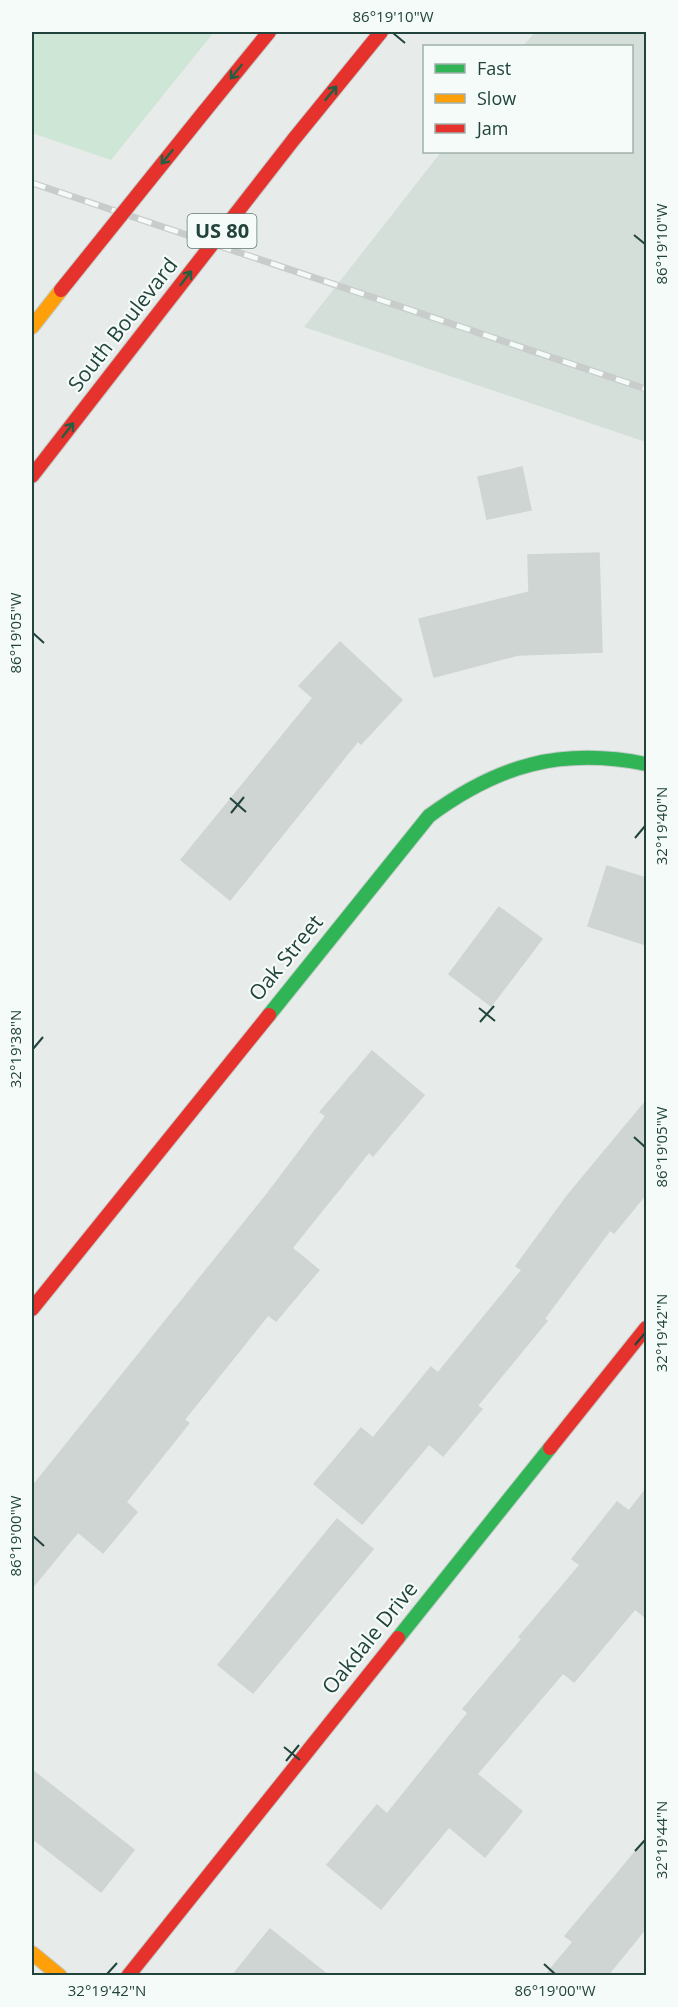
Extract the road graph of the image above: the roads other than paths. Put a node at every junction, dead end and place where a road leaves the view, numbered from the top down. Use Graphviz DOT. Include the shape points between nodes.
graph roads {
  1 [pos="269,32"];
  2 [pos="381,32"];
  3 [pos="32,327"];
  4 [pos="32,476"];
  5 [pos="646,764"];
  6 [pos="32,1309"];
  7 [pos="646,1328"];
  8 [pos="32,1953"];
  9 [pos="60,1976"];
  10 [pos="128,1976"];
  1 -- 3 [label="main road, one-way, bridge"];
  4 -- 2 [label="main road, South Boulevard / US 80, one-way, bridge"];
  5 -- 6 [label="main road, Oak Street" via="615,757 573,756 530,762 496,774 453,797 429,816"];
  7 -- 10 [label="main road, Oakdale Drive"];
  8 -- 9 [label="main road"];
}
